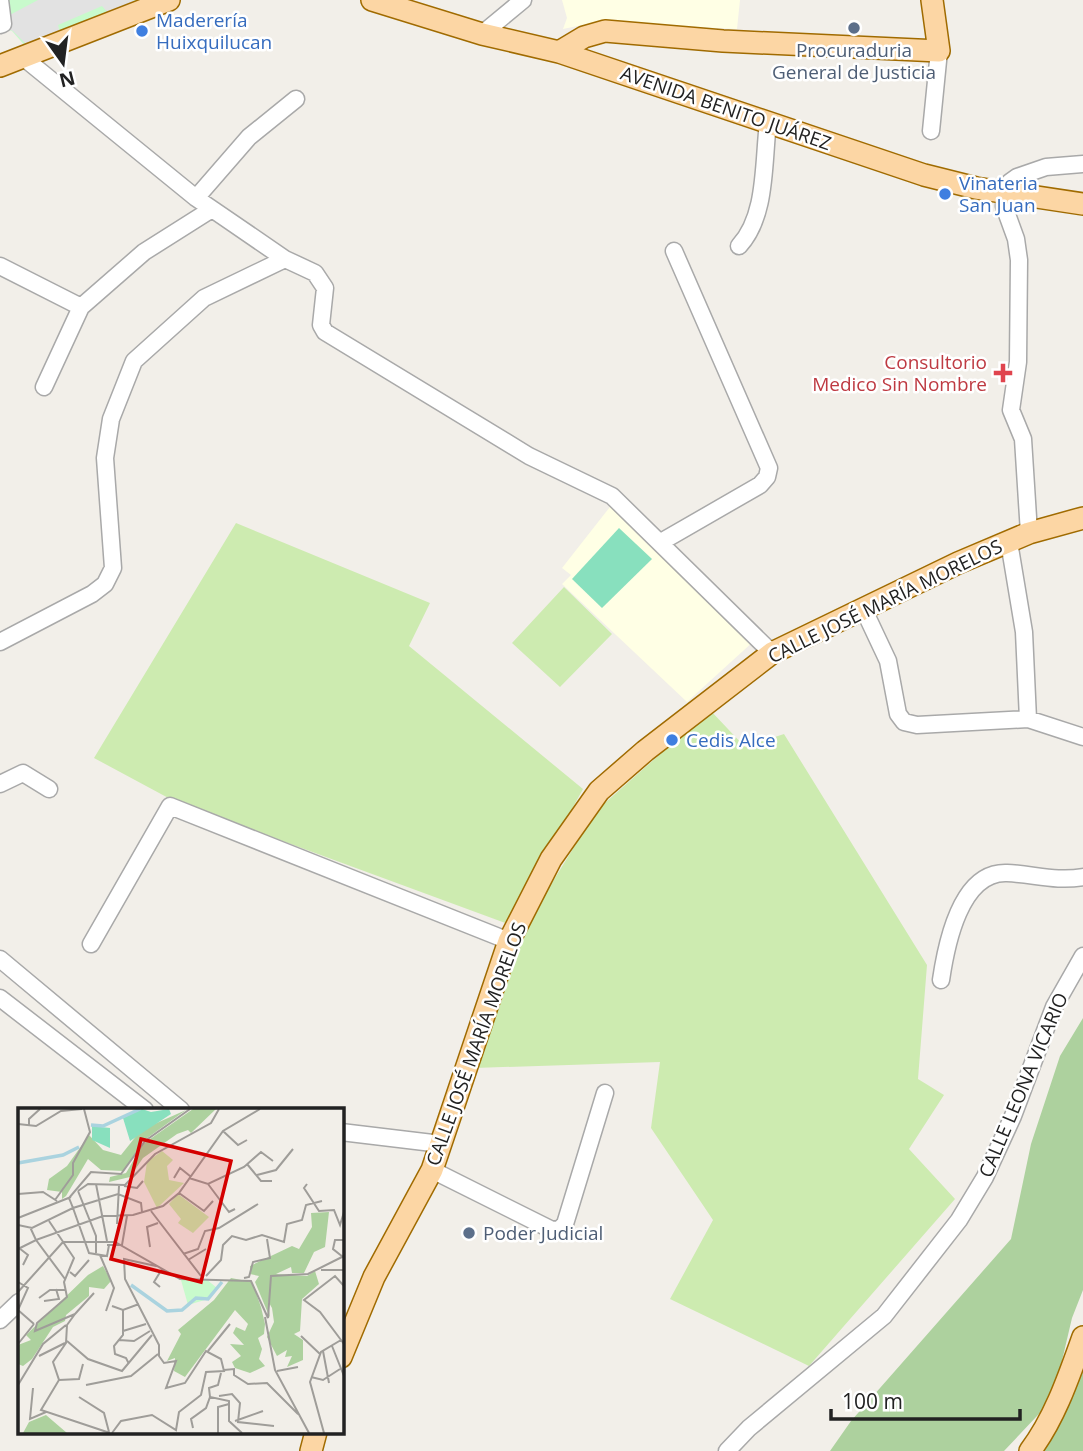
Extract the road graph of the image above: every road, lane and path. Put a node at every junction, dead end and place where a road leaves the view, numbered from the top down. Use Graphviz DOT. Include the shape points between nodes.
graph roads {
  1 [pos="1,0"];
  2 [pos="169,0"];
  3 [pos="372,0"];
  4 [pos="523,0"];
  5 [pos="932,0"];
  6 [pos="0,25"];
  7 [pos="482,34"];
  8 [pos="939,51"];
  9 [pos="559,52"];
  10 [pos="24,58"];
  11 [pos="0,66"];
  12 [pos="296,99"];
  13 [pos="768,124"];
  14 [pos="931,131"];
  15 [pos="1083,163"];
  16 [pos="1005,192"];
  17 [pos="196,198"];
  18 [pos="1083,204"];
  19 [pos="212,209"];
  20 [pos="739,246"];
  21 [pos="674,251"];
  22 [pos="285,259"];
  23 [pos="0,266"];
  24 [pos="81,307"];
  25 [pos="44,387"];
  26 [pos="1083,518"];
  27 [pos="1029,533"];
  28 [pos="661,542"];
  29 [pos="1009,542"];
  30 [pos="864,610"];
  31 [pos="0,642"];
  32 [pos="772,653"];
  33 [pos="1028,719"];
  34 [pos="1083,737"];
  35 [pos="0,784"];
  36 [pos="49,789"];
  37 [pos="1083,877"];
  38 [pos="509,941"];
  39 [pos="91,944"];
  40 [pos="1083,956"];
  41 [pos="0,959"];
  42 [pos="941,981"];
  43 [pos="0,998"];
  44 [pos="156,1088"];
  45 [pos="605,1093"];
  46 [pos="142,1107"];
  47 [pos="179,1108"];
  48 [pos="343,1132"];
  49 [pos="441,1144"];
  50 [pos="432,1170"];
  51 [pos="18,1303"];
  52 [pos="0,1320"];
  53 [pos="1083,1337"];
  54 [pos="343,1352"];
  55 [pos="315,1434"];
  56 [pos="311,1451"];
  57 [pos="727,1451"];
  58 [pos="1030,1451"];
  1 -- 6 [label="street"];
  2 -- 10 [label="main road"];
  3 -- 7 [label="main road, AVENIDA BENITO JUÁREZ"];
  4 -- 7 [label="street"];
  5 -- 8 [label="main road"];
  7 -- 9 [label="main road, AVENIDA BENITO JUÁREZ"];
  8 -- 9 [label="main road" via="605,31"];
  8 -- 14 [label="street"];
  9 -- 13 [label="main road, AVENIDA BENITO JUÁREZ"];
  10 -- 11 [label="main road"];
  10 -- 17 [label="street"];
  12 -- 17 [label="street" via="249,137"];
  13 -- 16 [label="main road, AVENIDA BENITO JUÁREZ" via="924,175"];
  13 -- 20 [label="street" via="758,206 751,233"];
  15 -- 16 [label="street" via="1046,167 1017,177"];
  16 -- 18 [label="main road, AVENIDA BENITO JUÁREZ"];
  16 -- 27 [label="street" via="1004,206 1020,260 1018,362 1011,410 1023,439"];
  17 -- 19 [label="street"];
  19 -- 22 [label="street"];
  19 -- 24 [label="street" via="144,252"];
  21 -- 28 [label="street" via="769,468 760,485"];
  22 -- 28 [label="street" via="315,273 325,288 321,325 325,332 529,456 612,496"];
  22 -- 31 [label="street" via="204,299 134,361 111,419 105,458 113,568 105,584 92,594"];
  23 -- 24 [label="street"];
  24 -- 25 [label="street"];
  26 -- 27 [label="main road, CALLE JOSÉ MARÍA MORELOS"];
  27 -- 29 [label="main road, CALLE JOSÉ MARÍA MORELOS"];
  28 -- 32 [label="street"];
  29 -- 30 [label="main road, CALLE JOSÉ MARÍA MORELOS"];
  29 -- 33 [label="street" via="1024,632"];
  30 -- 32 [label="main road, CALLE JOSÉ MARÍA MORELOS"];
  30 -- 33 [label="street" via="888,661 898,714 904,722"];
  32 -- 38 [label="main road, CALLE JOSÉ MARÍA MORELOS" via="599,792 551,859"];
  33 -- 34 [label="street"];
  35 -- 36 [label="street" via="23,773"];
  37 -- 42 [label="street" via="1053,880 1005,873 977,884 953,921"];
  38 -- 39 [label="street" via="170,806"];
  38 -- 49 [label="main road, CALLE JOSÉ MARÍA MORELOS"];
  40 -- 57 [label="street, CALLE LEONA VICARIO" via="1054,1007 1013,1116 960,1220 884,1316"];
  41 -- 44 [label="street"];
  43 -- 46 [label="street"];
  44 -- 46 [label="street"];
  44 -- 47 [label="street"];
  45 -- 50 [label="street" via="560,1229 552,1230"];
  48 -- 49 [label="street"];
  49 -- 50 [label="main road, CALLE JOSÉ MARÍA MORELOS"];
  50 -- 54 [label="main road, CALLE JOSÉ MARÍA MORELOS" via="374,1277"];
  51 -- 52 [label="street"];
  53 -- 58 [label="main road" via="1065,1388"];
  55 -- 56 [label="main road"];
}
